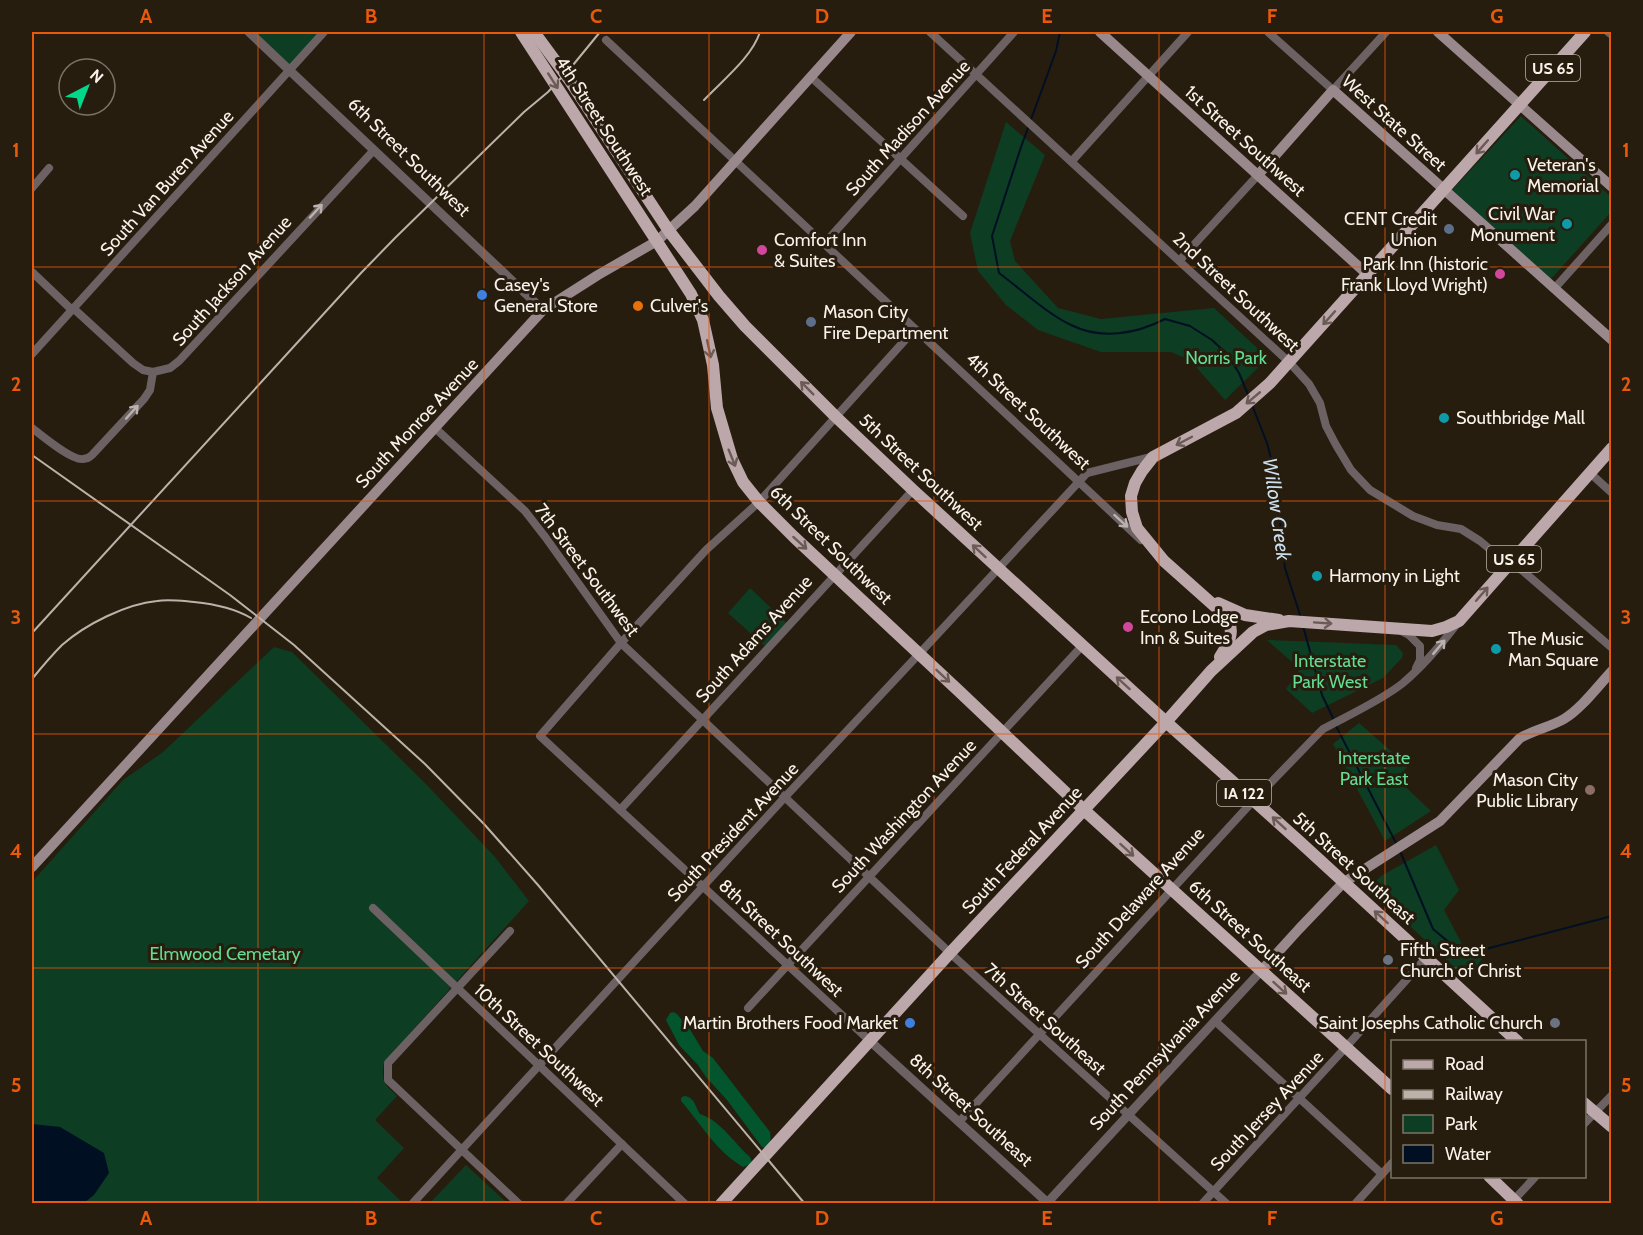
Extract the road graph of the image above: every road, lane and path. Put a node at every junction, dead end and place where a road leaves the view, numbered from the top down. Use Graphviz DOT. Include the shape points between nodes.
graph roads {
  1 [pos="249,32"];
  2 [pos="324,32"];
  3 [pos="521,32"];
  4 [pos="534,32"];
  5 [pos="851,32"];
  6 [pos="930,32"];
  7 [pos="1014,32"];
  8 [pos="1100,32"];
  9 [pos="1188,32"];
  10 [pos="1268,32"];
  11 [pos="1386,32"];
  12 [pos="1438,32"];
  13 [pos="1586,32"];
  14 [pos="1608,32"];
  15 [pos="1611,35"];
  16 [pos="606,40"];
  17 [pos="290,70"];
  18 [pos="977,74"];
  19 [pos="1149,75"];
  20 [pos="811,77"];
  21 [pos="1333,90"];
  22 [pos="1520,104"];
  23 [pos="374,150"];
  24 [pos="900,159"];
  25 [pos="736,161"];
  26 [pos="1072,161"];
  27 [pos="49,168"];
  28 [pos="1258,175"];
  29 [pos="1611,187"];
  30 [pos="32,188"];
  31 [pos="1444,190"];
  32 [pos="963,216"];
  33 [pos="1611,224"];
  34 [pos="669,231"];
  35 [pos="657,241"];
  36 [pos="824,244"];
  37 [pos="1180,260"];
  38 [pos="32,272"];
  39 [pos="1368,275"];
  40 [pos="1554,289"];
  41 [pos="73,309"];
  42 [pos="543,310"];
  43 [pos="915,329"];
  44 [pos="1610,340"];
  45 [pos="32,354"];
  46 [pos="1289,362"];
  47 [pos="153,372"];
  48 [pos="836,417"];
  49 [pos="32,428"];
  50 [pos="435,428"];
  51 [pos="1611,448"];
  52 [pos="1153,457"];
  53 [pos="1590,473"];
  54 [pos="1078,482"];
  55 [pos="913,490"];
  56 [pos="1611,493"];
  57 [pos="759,502"];
  58 [pos="1164,561"];
  59 [pos="1510,563"];
  60 [pos="999,569"];
  61 [pos="835,574"];
  62 [pos="1205,597"];
  63 [pos="1289,621"];
  64 [pos="1459,621"];
  65 [pos="1396,629"];
  66 [pos="621,643"];
  67 [pos="1082,646"];
  68 [pos="1611,648"];
  69 [pos="919,654"];
  70 [pos="1415,670"];
  71 [pos="1211,671"];
  72 [pos="1611,671"];
  73 [pos="702,720"];
  74 [pos="1166,722"];
  75 [pos="1002,733"];
  76 [pos="785,797"];
  77 [pos="1253,801"];
  78 [pos="621,810"];
  79 [pos="1084,810"];
  80 [pos="32,867"];
  81 [pos="868,877"];
  82 [pos="1343,883"];
  83 [pos="703,886"];
  84 [pos="1172,890"];
  85 [pos="373,908"];
  86 [pos="510,931"];
  87 [pos="950,953"];
  88 [pos="1426,958"];
  89 [pos="787,964"];
  90 [pos="1261,971"];
  91 [pos="457,988"];
  92 [pos="748,1008"];
  93 [pos="1215,1022"];
  94 [pos="1040,1034"];
  95 [pos="1511,1039"];
  96 [pos="870,1041"];
  97 [pos="1346,1047"];
  98 [pos="539,1065"];
  99 [pos="1391,1088"];
  100 [pos="1611,1095"];
  101 [pos="1299,1098"];
  102 [pos="1586,1105"];
  103 [pos="1595,1113"];
  104 [pos="1128,1114"];
  105 [pos="959,1122"];
  106 [pos="1586,1122"];
  107 [pos="1611,1127"];
  108 [pos="622,1144"];
  109 [pos="462,1150"];
  110 [pos="1391,1164"];
  111 [pos="1382,1174"];
  112 [pos="1491,1178"];
  113 [pos="1534,1178"];
  114 [pos="1213,1191"];
  115 [pos="1514,1202"];
  116 [pos="412,1203"];
  117 [pos="519,1203"];
  118 [pos="566,1203"];
  119 [pos="685,1203"];
  120 [pos="721,1203"];
  121 [pos="1048,1203"];
  122 [pos="1202,1203"];
  123 [pos="1227,1203"];
  124 [pos="1355,1203"];
  1 -- 17 [label="street, 6th Street Southwest"];
  2 -- 17 [label="street, South Van Buren Avenue"];
  3 -- 35 [label="main road, 4th Street Southwest, one-way"];
  4 -- 34 [label="main road, 4th Street Southwest"];
  5 -- 20 [label="main road, South Monroe Avenue"];
  6 -- 18 [label="street, 2nd Street Southwest"];
  7 -- 18 [label="street, South Madison Avenue"];
  8 -- 19 [label="main road, 1st Street Southwest"];
  9 -- 19 [label="street"];
  10 -- 21 [label="street, West State Street"];
  11 -- 21 [label="street"];
  12 -- 22 [label="main road"];
  13 -- 22 [label="main road, US 65"];
  14 -- 15 [label="street"];
  16 -- 25 [label="street, 4th Street Southwest"];
  17 -- 23 [label="street, 6th Street Southwest"];
  17 -- 41 [label="street, South Van Buren Avenue"];
  18 -- 24 [label="street, South Madison Avenue"];
  18 -- 26 [label="street, 2nd Street Southwest"];
  19 -- 26 [label="street"];
  19 -- 28 [label="main road, 1st Street Southwest"];
  20 -- 24 [label="street"];
  20 -- 25 [label="main road, South Monroe Avenue"];
  21 -- 28 [label="main road"];
  21 -- 31 [label="main road, West State Street"];
  22 -- 29 [label="main road"];
  22 -- 31 [label="main road, US 65, one-way"];
  23 -- 42 [label="street, 6th Street Southwest"];
  47 -- 23 [label="street, South Jackson Avenue, one-way" via="179,361"];
  24 -- 32 [label="street"];
  24 -- 36 [label="street, South Madison Avenue"];
  25 -- 34 [label="main road, South Monroe Avenue"];
  25 -- 36 [label="street, 4th Street Southwest"];
  26 -- 37 [label="street, 2nd Street Southwest"];
  27 -- 30 [label="street"];
  28 -- 37 [label="street"];
  28 -- 39 [label="main road, 1st Street Southwest"];
  31 -- 39 [label="main road, US 65"];
  31 -- 40 [label="main road, West State Street"];
  33 -- 40 [label="street"];
  34 -- 35 [label="main road, South Monroe Avenue"];
  48 -- 34 [label="main road, 5th Street Southwest, one-way" via="718,296"];
  35 -- 42 [label="main road, South Monroe Avenue"];
  35 -- 57 [label="main road, 6th Street Southwest, one-way" via="703,320 724,436 743,482"];
  36 -- 43 [label="street, 4th Street Southwest"];
  37 -- 46 [label="street, 2nd Street Southwest"];
  38 -- 41 [label="street"];
  39 -- 46 [label="main road, US 65, one-way"];
  40 -- 44 [label="main road, West State Street"];
  41 -- 45 [label="street, South Van Buren Avenue"];
  41 -- 47 [label="street" via="133,363"];
  42 -- 50 [label="main road, South Monroe Avenue"];
  43 -- 48 [label="street"];
  43 -- 54 [label="street, 4th Street Southwest"];
  46 -- 52 [label="main road, US 65, one-way" via="1236,413"];
  46 -- 59 [label="street, 2nd Street Southwest" via="1310,384 1336,445 1370,490 1413,516 1461,529"];
  49 -- 47 [label="street, one-way" via="72,456 85,459 144,399"];
  48 -- 55 [label="main road, 5th Street Southwest"];
  48 -- 57 [label="street"];
  50 -- 66 [label="street, 7th Street Southwest" via="525,511"];
  50 -- 80 [label="main road, South Monroe Avenue"];
  51 -- 53 [label="main road, South Delaware Avenue / US 65"];
  52 -- 54 [label="street" via="1087,473"];
  52 -- 58 [label="main road, US 65" via="1135,483 1132,512 1137,528"];
  53 -- 56 [label="street"];
  53 -- 59 [label="main road, South Delaware Avenue / US 65"];
  54 -- 58 [label="street, 4th Street Southwest, one-way"];
  54 -- 60 [label="street, South President Avenue"];
  60 -- 55 [label="main road, 5th Street Southwest, one-way"];
  55 -- 61 [label="street, South Adams Avenue"];
  57 -- 61 [label="main road, 6th Street Southwest, one-way"];
  57 -- 66 [label="street" via="706,550"];
  58 -- 62 [label="main road, US 65"];
  64 -- 59 [label="main road, South Delaware Avenue / US 65, one-way"];
  59 -- 68 [label="street, 2nd Street Southwest"];
  60 -- 67 [label="main road, 5th Street Southwest"];
  60 -- 69 [label="street, South President Avenue"];
  61 -- 69 [label="main road, 6th Street Southwest"];
  61 -- 73 [label="street, South Adams Avenue"];
  62 -- 63 [label="main road" via="1245,615"];
  62 -- 71 [label="main road, US 65" via="1230,624 1230,640"];
  63 -- 65 [label="main road, South Federal Avenue / US 65, one-way"];
  63 -- 71 [label="main road, South Federal Avenue / US 65" via="1253,632"];
  64 -- 65 [label="main road, South Delaware Avenue / US 65" via="1432,631"];
  70 -- 64 [label="street, South Delaware Avenue, one-way" via="1438,649"];
  65 -- 70 [label="street" via="1420,646"];
  66 -- 73 [label="street, 7th Street Southwest"];
  66 -- 78 [label="street, 8th Street Southwest" via="540,736"];
  74 -- 67 [label="main road, 5th Street Southwest, one-way"];
  67 -- 75 [label="street, South Washington Avenue"];
  69 -- 75 [label="main road, 6th Street Southwest, one-way"];
  69 -- 76 [label="street, South President Avenue"];
  70 -- 77 [label="street, South Delaware Avenue" via="1403,683 1323,729"];
  71 -- 74 [label="main road, South Federal Avenue / US 65"];
  72 -- 82 [label="main road, South Pennsylvania Avenue" via="1566,719 1520,738 1440,821"];
  73 -- 76 [label="street, 7th Street Southwest"];
  73 -- 78 [label="street, South Adams Avenue"];
  74 -- 77 [label="main road, 5th Street Southeast / IA 122"];
  74 -- 79 [label="main road, South Federal Avenue"];
  75 -- 79 [label="main road, 6th Street Southwest"];
  75 -- 81 [label="street, South Washington Avenue"];
  76 -- 81 [label="street, 7th Street Southwest"];
  76 -- 83 [label="street, South President Avenue"];
  82 -- 77 [label="main road, 5th Street Southeast / IA 122, one-way"];
  77 -- 84 [label="street, South Delaware Avenue"];
  78 -- 83 [label="street, 8th Street Southwest"];
  79 -- 84 [label="main road, 6th Street Southeast, one-way"];
  79 -- 87 [label="main road, South Federal Avenue"];
  81 -- 87 [label="street, 7th Street Southwest"];
  81 -- 89 [label="street, South Washington Avenue"];
  88 -- 82 [label="main road, 5th Street Southeast / IA 122, one-way"];
  82 -- 90 [label="main road, South Pennsylvania Avenue"];
  83 -- 89 [label="street, 8th Street Southwest"];
  83 -- 98 [label="street, South President Avenue"];
  84 -- 90 [label="main road, 6th Street Southeast"];
  84 -- 94 [label="street, South Delaware Avenue"];
  85 -- 91 [label="street, 10th Street Southwest"];
  86 -- 91 [label="street"];
  87 -- 94 [label="street, 7th Street Southeast"];
  87 -- 96 [label="main road, South Federal Avenue"];
  88 -- 95 [label="main road, 5th Street Southeast / IA 122"];
  88 -- 97 [label="street, South Jersey Avenue"];
  89 -- 92 [label="street, South Washington Avenue"];
  89 -- 96 [label="street, 8th Street Southwest"];
  90 -- 93 [label="street, South Pennsylvania Avenue"];
  90 -- 97 [label="main road, 6th Street Southeast, one-way"];
  91 -- 98 [label="street, 10th Street Southwest"];
  91 -- 109 [label="street" via="388,1063 388,1080"];
  93 -- 101 [label="street"];
  93 -- 104 [label="street, South Pennsylvania Avenue"];
  94 -- 104 [label="street, 7th Street Southeast"];
  94 -- 105 [label="street, South Delaware Avenue"];
  96 -- 105 [label="street, 8th Street Southeast"];
  96 -- 120 [label="main road, South Federal Avenue"];
  97 -- 99 [label="main road, 6th Street Southeast"];
  97 -- 101 [label="street, South Jersey Avenue"];
  98 -- 108 [label="street, 10th Street Southwest"];
  98 -- 109 [label="street, South President Avenue"];
  100 -- 103 [label="street"];
  101 -- 111 [label="street"];
  101 -- 114 [label="street, South Jersey Avenue"];
  102 -- 103 [label="main road"];
  103 -- 106 [label="street"];
  103 -- 107 [label="main road"];
  104 -- 114 [label="street, 7th Street Southeast"];
  104 -- 121 [label="street, South Pennsylvania Avenue"];
  105 -- 121 [label="street, 8th Street Southeast"];
  108 -- 118 [label="street"];
  108 -- 119 [label="street, 10th Street Southwest"];
  109 -- 116 [label="street, South President Avenue"];
  109 -- 117 [label="street"];
  110 -- 111 [label="street"];
  111 -- 124 [label="street"];
  112 -- 115 [label="main road"];
  113 -- 115 [label="street"];
  114 -- 122 [label="street, South Jersey Avenue"];
  114 -- 123 [label="street, 7th Street Southeast"];
}
